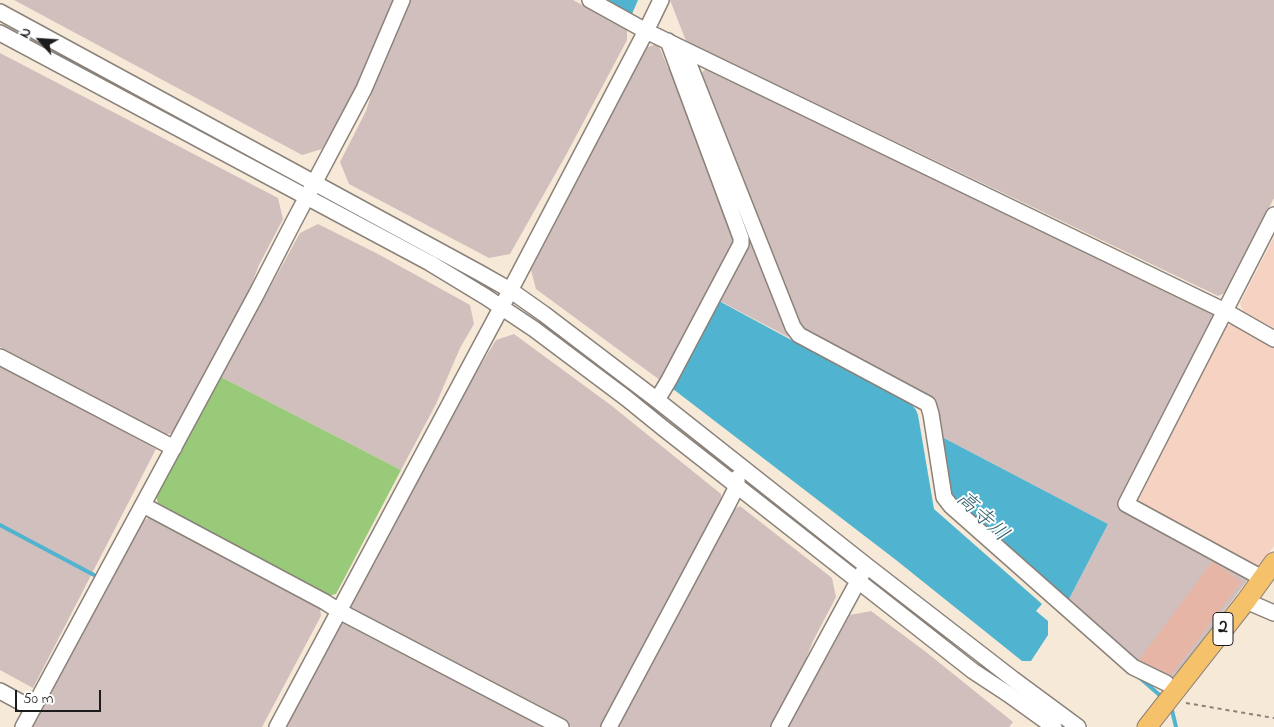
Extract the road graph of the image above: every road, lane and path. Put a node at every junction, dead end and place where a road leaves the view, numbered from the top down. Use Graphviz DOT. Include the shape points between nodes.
graph roads {
  1 [pos="402,0"];
  2 [pos="590,0"];
  3 [pos="661,0"];
  4 [pos="0,12"];
  5 [pos="646,31"];
  6 [pos="0,34"];
  7 [pos="668,41"];
  8 [pos="683,49"];
  9 [pos="314,183"];
  10 [pos="307,197"];
  11 [pos="1274,215"];
  12 [pos="510,290"];
  13 [pos="501,308"];
  14 [pos="1225,311"];
  15 [pos="1274,339"];
  16 [pos="0,356"];
  17 [pos="657,400"];
  18 [pos="174,448"];
  19 [pos="730,457"];
  20 [pos="737,486"];
  21 [pos="770,488"];
  22 [pos="143,505"];
  23 [pos="1274,562"];
  24 [pos="866,566"];
  25 [pos="1262,578"];
  26 [pos="858,581"];
  27 [pos="1246,601"];
  28 [pos="339,611"];
  29 [pos="1274,613"];
  30 [pos="0,691"];
  31 [pos="1169,691"];
  32 [pos="33,709"];
  33 [pos="1274,718"];
  34 [pos="1150,723"];
  35 [pos="23,727"];
  36 [pos="277,727"];
  37 [pos="561,727"];
  38 [pos="609,727"];
  39 [pos="779,727"];
  40 [pos="1054,727"];
  41 [pos="1078,727"];
  1 -- 9 [label="street" via="364,89"];
  2 -- 5 [label="street"];
  3 -- 5 [label="street"];
  4 -- 9 [label="street"];
  5 -- 7 [label="street"];
  5 -- 12 [label="street"];
  6 -- 10 [label="street"];
  7 -- 8 [label="street"];
  7 -- 17 [label="street" via="741,244"];
  8 -- 14 [label="street"];
  8 -- 31 [label="street" via="793,327 799,335 928,404 944,496 951,506 1134,667"];
  9 -- 10 [label="street"];
  9 -- 12 [label="street"];
  10 -- 13 [label="street" via="430,263"];
  10 -- 18 [label="street"];
  11 -- 14 [label="street"];
  12 -- 13 [label="street"];
  12 -- 17 [label="street"];
  13 -- 20 [label="street" via="626,398"];
  13 -- 28 [label="street"];
  14 -- 15 [label="street"];
  14 -- 25 [label="street" via="1126,504"];
  16 -- 18 [label="street"];
  17 -- 19 [label="street"];
  18 -- 22 [label="street"];
  19 -- 20 [label="street" via="738,473"];
  19 -- 21 [label="street"];
  20 -- 21 [label="street" via="760,484"];
  20 -- 26 [label="street"];
  20 -- 38 [label="street"];
  21 -- 24 [label="street"];
  22 -- 28 [label="street"];
  22 -- 32 [label="street"];
  23 -- 25 [label="main road, 2"];
  24 -- 26 [label="street"];
  24 -- 41 [label="street"];
  25 -- 27 [label="main road, 2"];
  26 -- 39 [label="street"];
  26 -- 40 [label="street" via="973,672"];
  27 -- 29 [label="street"];
  27 -- 31 [label="main road, 2"];
  28 -- 36 [label="street"];
  28 -- 37 [label="street"];
  30 -- 32 [label="street"];
  31 -- 33 [label="path" via="1182,702"];
  31 -- 34 [label="main road, 2"];
  32 -- 35 [label="street"];
}
